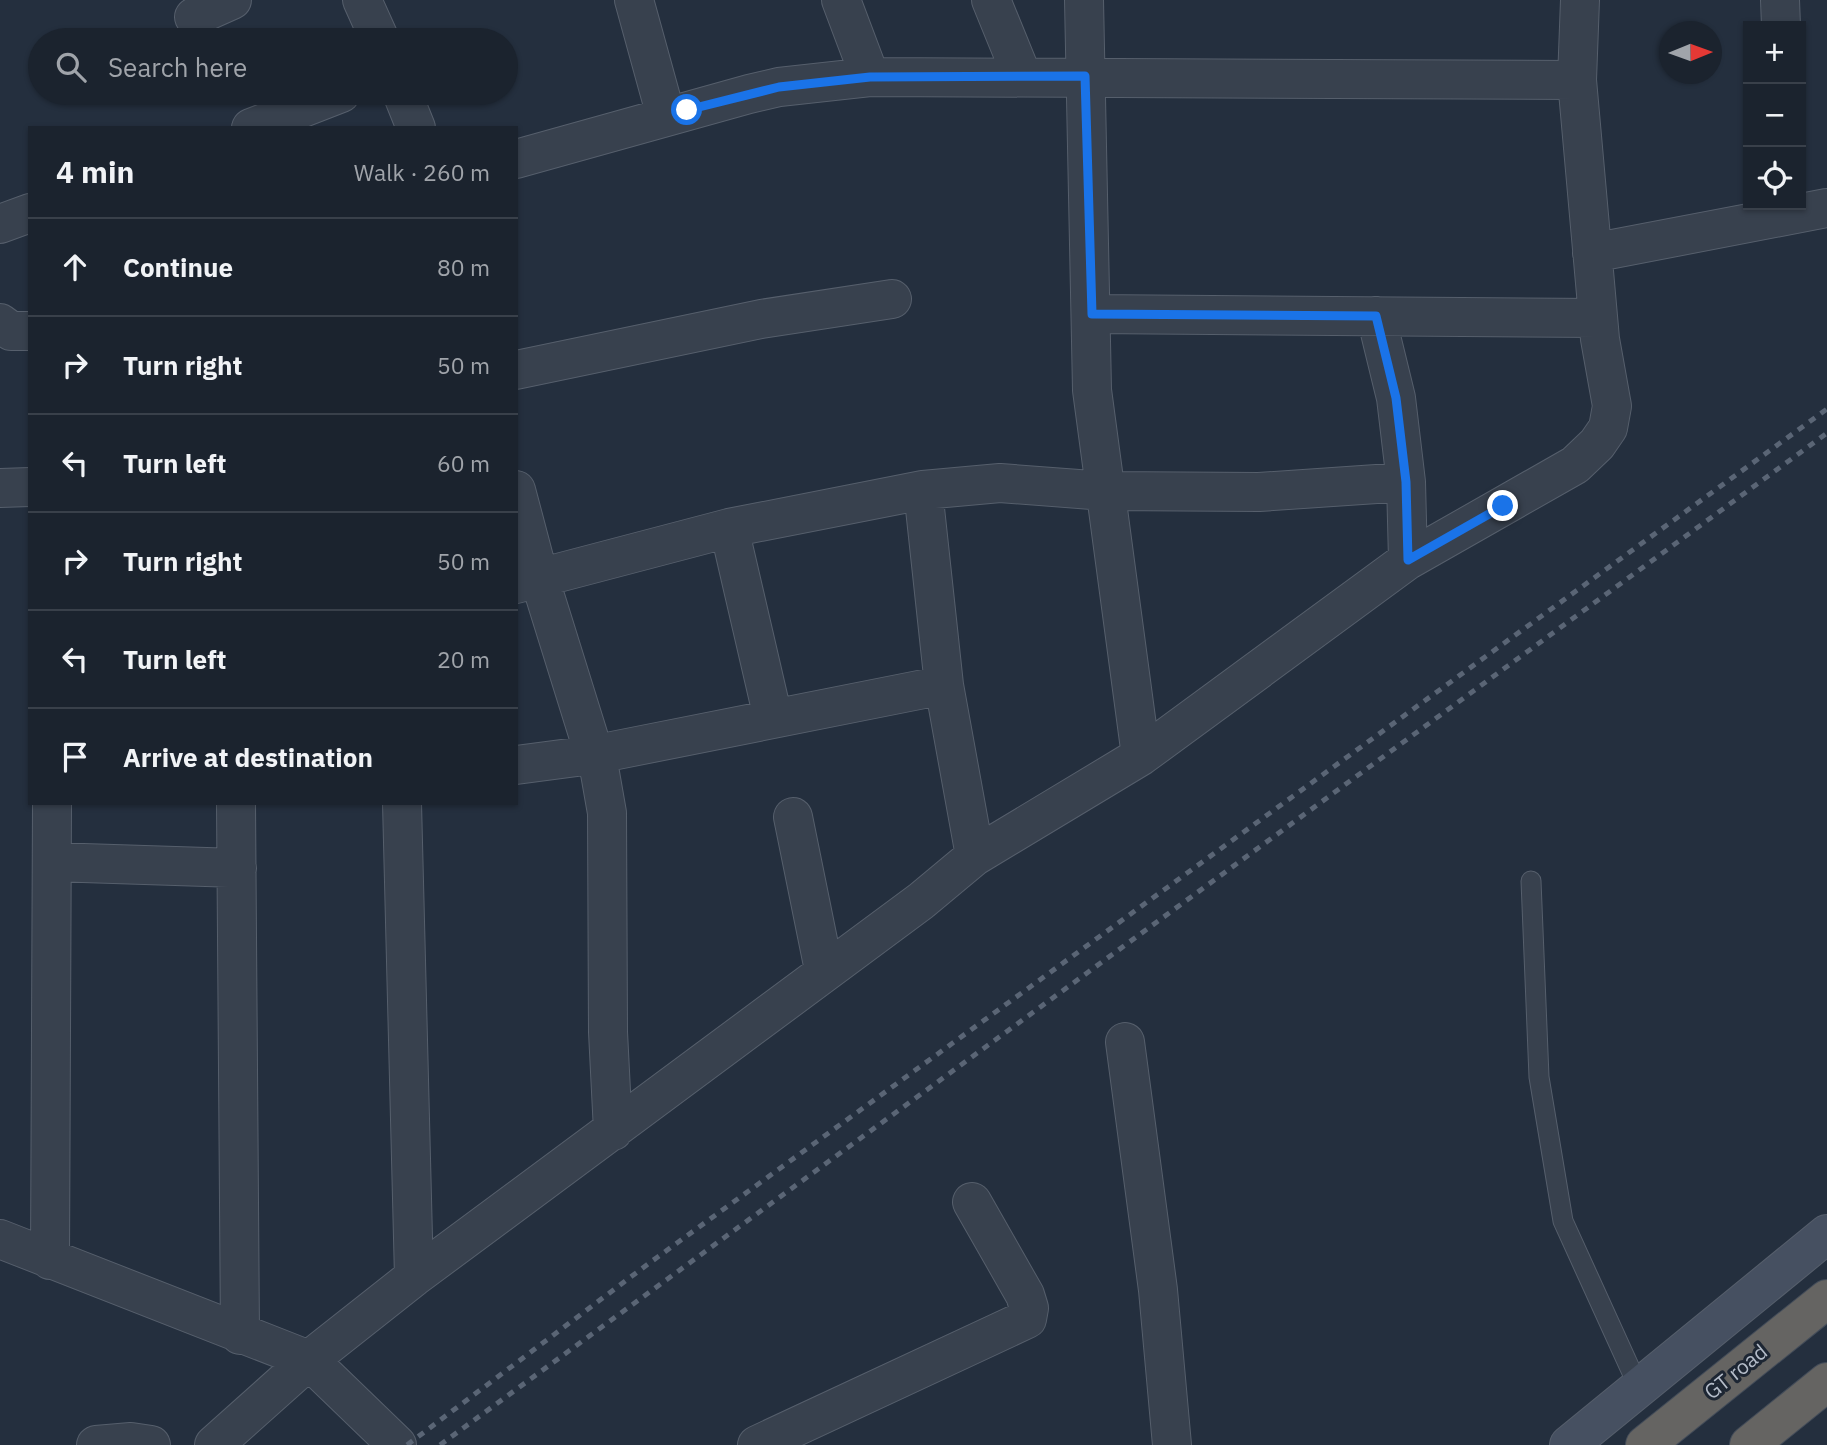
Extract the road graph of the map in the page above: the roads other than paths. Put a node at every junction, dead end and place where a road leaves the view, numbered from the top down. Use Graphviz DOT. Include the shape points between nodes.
graph roads {
  1 [pos="232,0"];
  2 [pos="362,0"];
  3 [pos="634,0"];
  4 [pos="841,0"];
  5 [pos="991,0"];
  6 [pos="1084,0"];
  7 [pos="1580,0"];
  8 [pos="1780,0"];
  9 [pos="194,17"];
  10 [pos="1781,21"];
  11 [pos="375,28"];
  12 [pos="1022,76"];
  13 [pos="1085,76"];
  14 [pos="870,77"];
  15 [pos="1577,80"];
  16 [pos="310,105"];
  17 [pos="407,105"];
  18 [pos="666,116"];
  19 [pos="256,126"];
  20 [pos="415,126"];
  21 [pos="518,158"];
  22 [pos="1796,210"];
  23 [pos="28,214"];
  24 [pos="0,224"];
  25 [pos="1592,253"];
  26 [pos="892,299"];
  27 [pos="1092,314"];
  28 [pos="1376,316"];
  29 [pos="1598,318"];
  30 [pos="0,323"];
  31 [pos="28,331"];
  32 [pos="518,370"];
  33 [pos="1406,482"];
  34 [pos="28,486"];
  35 [pos="0,488"];
  36 [pos="923,490"];
  37 [pos="1105,491"];
  38 [pos="518,505"];
  39 [pos="729,528"];
  40 [pos="1408,560"];
  41 [pos="528,581"];
  42 [pos="944,685"];
  43 [pos="773,718"];
  44 [pos="593,755"];
  45 [pos="1141,756"];
  46 [pos="518,765"];
  47 [pos="52,805"];
  48 [pos="236,805"];
  49 [pos="402,805"];
  50 [pos="793,817"];
  51 [pos="975,856"];
  52 [pos="52,862"];
  53 [pos="237,868"];
  54 [pos="1531,881"];
  55 [pos="824,970"];
  56 [pos="1125,1042"];
  57 [pos="613,1131"];
  58 [pos="972,1202"];
  59 [pos="1827,1234"];
  60 [pos="0,1239"];
  61 [pos="50,1260"];
  62 [pos="414,1277"];
  63 [pos="1827,1299"];
  64 [pos="240,1335"];
  65 [pos="309,1360"];
  66 [pos="1827,1382"];
  67 [pos="1639,1388"];
  68 [pos="96,1445"];
  69 [pos="151,1445"];
  70 [pos="214,1445"];
  71 [pos="397,1445"];
  72 [pos="757,1445"];
  73 [pos="1172,1445"];
  74 [pos="1569,1445"];
  75 [pos="1645,1445"];
  76 [pos="1749,1445"];
  1 -- 9 [label="street"];
  2 -- 11 [label="street"];
  3 -- 18 [label="street"];
  4 -- 14 [label="street"];
  5 -- 12 [label="street"];
  6 -- 13 [label="street"];
  7 -- 15 [label="street"];
  8 -- 10 [label="street"];
  12 -- 13 [label="street"];
  12 -- 14 [label="street"];
  13 -- 15 [label="street"];
  13 -- 27 [label="street"];
  14 -- 18 [label="street" via="779,87"];
  15 -- 25 [label="street"];
  16 -- 19 [label="street"];
  17 -- 20 [label="street"];
  18 -- 21 [label="street"];
  22 -- 25 [label="street"];
  23 -- 24 [label="street"];
  25 -- 29 [label="street"];
  26 -- 32 [label="street" via="761,319"];
  27 -- 28 [label="street"];
  27 -- 37 [label="street" via="1093,390"];
  28 -- 29 [label="street"];
  28 -- 33 [label="street" via="1396,398"];
  29 -- 40 [label="street" via="1612,406 1608,428 1597,444 1575,466"];
  30 -- 31 [label="street" via="11,331"];
  33 -- 37 [label="street" via="1259,492"];
  33 -- 40 [label="street"];
  34 -- 35 [label="street"];
  36 -- 37 [label="street" via="1000,483"];
  36 -- 39 [label="street"];
  36 -- 42 [label="street"];
  37 -- 45 [label="street"];
  38 -- 41 [label="street"];
  39 -- 41 [label="street"];
  39 -- 43 [label="street"];
  40 -- 45 [label="street"];
  41 -- 44 [label="street"];
  42 -- 43 [label="street"];
  42 -- 51 [label="street"];
  43 -- 44 [label="street"];
  44 -- 46 [label="street"];
  44 -- 57 [label="street" via="607,813 610,855 608,1032"];
  45 -- 51 [label="street"];
  47 -- 52 [label="street"];
  48 -- 53 [label="street"];
  49 -- 62 [label="street"];
  50 -- 55 [label="street"];
  51 -- 55 [label="street"];
  52 -- 53 [label="street"];
  52 -- 61 [label="street"];
  53 -- 64 [label="street"];
  54 -- 67 [label="lane" via="1539,1077 1563,1221"];
  55 -- 57 [label="street"];
  56 -- 73 [label="street" via="1158,1290"];
  57 -- 62 [label="street"];
  58 -- 72 [label="street" via="1025,1295 1027,1319"];
  59 -- 67 [label="main road"];
  60 -- 61 [label="street"];
  61 -- 64 [label="street"];
  62 -- 65 [label="street"];
  63 -- 75 [label="highway, GT road"];
  64 -- 65 [label="street"];
  65 -- 70 [label="street"];
  65 -- 71 [label="street"];
  66 -- 76 [label="highway"];
  67 -- 74 [label="main road"];
  68 -- 69 [label="street"];
}
